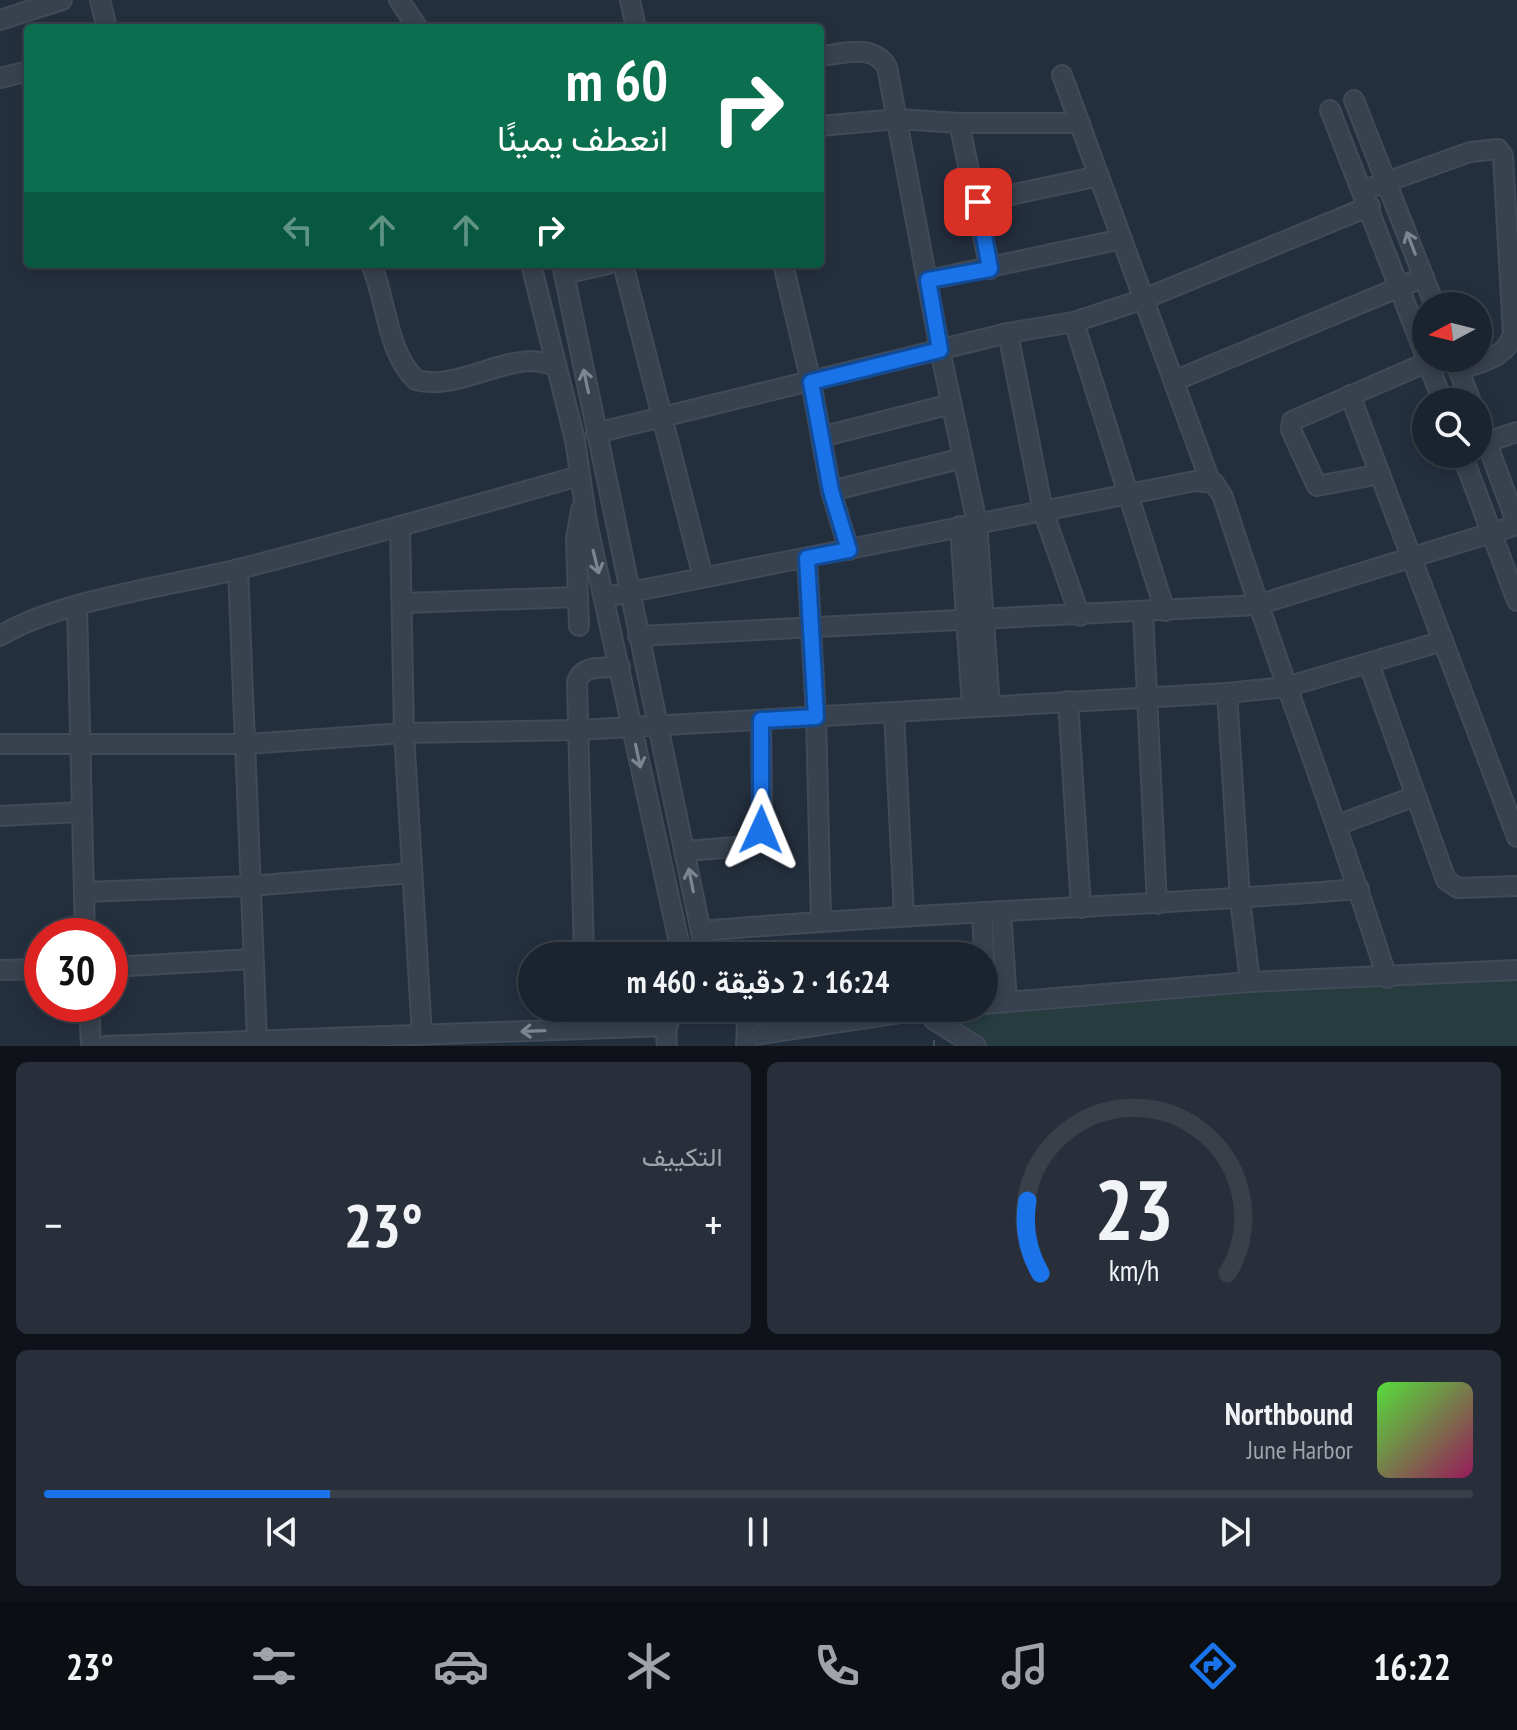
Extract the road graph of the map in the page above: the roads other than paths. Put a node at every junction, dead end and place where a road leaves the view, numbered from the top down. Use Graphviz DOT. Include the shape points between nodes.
graph roads {
  1 [pos="62,0"];
  2 [pos="100,0"];
  3 [pos="399,0"];
  4 [pos="630,0"];
  5 [pos="0,20"];
  6 [pos="106,24"];
  7 [pos="415,24"];
  8 [pos="635,24"];
  9 [pos="824,56"];
  10 [pos="24,72"];
  11 [pos="1062,75"];
  12 [pos="0,78"];
  13 [pos="1354,100"];
  14 [pos="1330,110"];
  15 [pos="898,119"];
  16 [pos="959,123"];
  17 [pos="1080,123"];
  18 [pos="824,126"];
  19 [pos="1099,176"];
  20 [pos="1388,181"];
  21 [pos="1367,198"];
  22 [pos="978,202"];
  23 [pos="1122,239"];
  24 [pos="373,268"];
  25 [pos="532,268"];
  26 [pos="624,268"];
  27 [pos="784,268"];
  28 [pos="563,269"];
  29 [pos="990,269"];
  30 [pos="1424,277"];
  31 [pos="928,280"];
  32 [pos="1513,284"];
  33 [pos="1400,288"];
  34 [pos="1430,292"];
  35 [pos="1144,299"];
  36 [pos="1412,317"];
  37 [pos="1074,322"];
  38 [pos="1008,333"];
  39 [pos="940,350"];
  40 [pos="1492,355"];
  41 [pos="556,365"];
  42 [pos="1412,367"];
  43 [pos="1174,381"];
  44 [pos="811,382"];
  45 [pos="1350,395"];
  46 [pos="951,404"];
  47 [pos="662,418"];
  48 [pos="1517,432"];
  49 [pos="596,433"];
  50 [pos="821,437"];
  51 [pos="1492,440"];
  52 [pos="1492,456"];
  53 [pos="963,458"];
  54 [pos="1467,468"];
  55 [pos="1380,474"];
  56 [pos="579,476"];
  57 [pos="1210,481"];
  58 [pos="831,491"];
  59 [pos="1130,495"];
  60 [pos="583,500"];
  61 [pos="1043,511"];
  62 [pos="1517,524"];
  63 [pos="968,525"];
  64 [pos="400,526"];
  65 [pos="1491,533"];
  66 [pos="849,550"];
  67 [pos="1412,557"];
  68 [pos="807,558"];
  69 [pos="238,569"];
  70 [pos="703,577"];
  71 [pos="630,591"];
  72 [pos="578,597"];
  73 [pos="605,597"];
  74 [pos="1517,601"];
  75 [pos="403,603"];
  76 [pos="1257,605"];
  77 [pos="77,607"];
  78 [pos="1165,611"];
  79 [pos="1143,613"];
  80 [pos="1080,616"];
  81 [pos="976,620"];
  82 [pos="579,626"];
  83 [pos="812,630"];
  84 [pos="0,636"];
  85 [pos="638,636"];
  86 [pos="1443,641"];
  87 [pos="1369,664"];
  88 [pos="620,667"];
  89 [pos="1286,687"];
  90 [pos="1227,693"];
  91 [pos="1149,698"];
  92 [pos="1068,701"];
  93 [pos="981,707"];
  94 [pos="894,713"];
  95 [pos="816,717"];
  96 [pos="761,720"];
  97 [pos="656,725"];
  98 [pos="631,726"];
  99 [pos="578,730"];
  100 [pos="404,733"];
  101 [pos="0,744"];
  102 [pos="246,744"];
  103 [pos="82,745"];
  104 [pos="1416,796"];
  105 [pos="82,812"];
  106 [pos="0,816"];
  107 [pos="1337,825"];
  108 [pos="1517,837"];
  109 [pos="685,851"];
  110 [pos="412,873"];
  111 [pos="249,886"];
  112 [pos="1517,886"];
  113 [pos="1359,889"];
  114 [pos="84,892"];
  115 [pos="1240,899"];
  116 [pos="1157,904"];
  117 [pos="1081,908"];
  118 [pos="1001,911"];
  119 [pos="982,912"];
  120 [pos="904,915"];
  121 [pos="85,918"];
  122 [pos="821,920"];
  123 [pos="701,931"];
  124 [pos="584,942"];
  125 [pos="679,942"];
  126 [pos="703,942"];
  127 [pos="983,942"];
  128 [pos="253,959"];
  129 [pos="128,966"];
  130 [pos="24,969"];
  131 [pos="0,970"];
  132 [pos="1517,970"];
  133 [pos="1387,978"];
  134 [pos="1250,982"];
  135 [pos="1007,1002"];
  136 [pos="998,1003"];
  137 [pos="90,1022"];
  138 [pos="586,1022"];
  139 [pos="669,1022"];
  140 [pos="880,1022"];
  141 [pos="944,1022"];
  142 [pos="667,1026"];
  143 [pos="586,1029"];
  144 [pos="422,1035"];
  145 [pos="257,1040"];
  146 [pos="752,1041"];
  147 [pos="91,1046"];
  148 [pos="106,1046"];
  149 [pos="667,1046"];
  150 [pos="976,1046"];
  1 -- 5 [label="street"];
  2 -- 6 [label="street"];
  3 -- 7 [label="street"];
  4 -- 8 [label="street"];
  9 -- 15 [label="street" via="872,52 881,58"];
  10 -- 12 [label="street"];
  11 -- 17 [label="street"];
  13 -- 20 [label="street"];
  14 -- 21 [label="street"];
  15 -- 16 [label="street"];
  15 -- 18 [label="street"];
  15 -- 31 [label="street"];
  16 -- 17 [label="street"];
  16 -- 22 [label="street"];
  17 -- 19 [label="street"];
  19 -- 22 [label="street"];
  19 -- 23 [label="street"];
  20 -- 21 [label="street"];
  30 -- 20 [label="street, one-way"];
  20 -- 32 [label="street" via="1470,152 1498,149 1504,165"];
  21 -- 33 [label="street"];
  21 -- 35 [label="street"];
  22 -- 29 [label="street"];
  23 -- 29 [label="street"];
  23 -- 35 [label="street"];
  24 -- 41 [label="street" via="397,350 416,380 446,380 531,361"];
  25 -- 41 [label="street"];
  26 -- 47 [label="street"];
  27 -- 44 [label="street"];
  49 -- 28 [label="street, one-way"];
  29 -- 31 [label="street"];
  30 -- 33 [label="street"];
  30 -- 34 [label="street"];
  31 -- 39 [label="street"];
  32 -- 40 [label="street" via="1513,334 1509,346"];
  33 -- 36 [label="street"];
  33 -- 43 [label="street"];
  35 -- 37 [label="street"];
  35 -- 43 [label="street"];
  37 -- 38 [label="street"];
  37 -- 59 [label="street"];
  38 -- 39 [label="street"];
  38 -- 61 [label="street"];
  39 -- 44 [label="street"];
  39 -- 46 [label="street"];
  41 -- 56 [label="street"];
  42 -- 45 [label="street"];
  43 -- 57 [label="street"];
  44 -- 47 [label="street"];
  44 -- 50 [label="street"];
  45 -- 55 [label="street"];
  45 -- 55 [label="street" via="1294,418 1291,430 1317,486"];
  46 -- 50 [label="street"];
  46 -- 53 [label="street"];
  47 -- 49 [label="street"];
  47 -- 70 [label="street"];
  48 -- 51 [label="street"];
  49 -- 71 [label="street"];
  50 -- 58 [label="street"];
  52 -- 62 [label="street"];
  53 -- 58 [label="street"];
  53 -- 63 [label="street"];
  54 -- 65 [label="street"];
  55 -- 67 [label="street"];
  56 -- 60 [label="street"];
  56 -- 64 [label="street"];
  57 -- 59 [label="street"];
  57 -- 76 [label="street" via="1223,497"];
  58 -- 66 [label="street"];
  59 -- 61 [label="street"];
  59 -- 78 [label="street"];
  60 -- 72 [label="street" via="576,539"];
  60 -- 73 [label="street, one-way"];
  61 -- 63 [label="street"];
  61 -- 80 [label="street"];
  62 -- 65 [label="street"];
  63 -- 66 [label="street"];
  63 -- 81 [label="street"];
  64 -- 69 [label="street"];
  64 -- 75 [label="street"];
  65 -- 67 [label="street"];
  65 -- 74 [label="street"];
  66 -- 68 [label="street"];
  67 -- 76 [label="street"];
  67 -- 86 [label="street"];
  68 -- 70 [label="street"];
  68 -- 83 [label="street"];
  69 -- 77 [label="street"];
  69 -- 102 [label="street"];
  70 -- 71 [label="street"];
  71 -- 73 [label="street"];
  71 -- 85 [label="street"];
  72 -- 75 [label="street"];
  72 -- 82 [label="street"];
  73 -- 88 [label="street"];
  75 -- 100 [label="street"];
  76 -- 78 [label="street"];
  76 -- 89 [label="street"];
  77 -- 84 [label="street"];
  77 -- 103 [label="street"];
  78 -- 79 [label="street"];
  79 -- 80 [label="street"];
  79 -- 91 [label="street"];
  80 -- 81 [label="street"];
  81 -- 83 [label="street"];
  81 -- 93 [label="street"];
  83 -- 85 [label="street"];
  83 -- 95 [label="street"];
  85 -- 97 [label="street"];
  86 -- 87 [label="street"];
  86 -- 108 [label="street"];
  87 -- 89 [label="street"];
  87 -- 104 [label="street"];
  88 -- 98 [label="street"];
  88 -- 99 [label="street" via="579,674"];
  89 -- 90 [label="street"];
  89 -- 107 [label="street"];
  90 -- 91 [label="street"];
  90 -- 115 [label="street"];
  91 -- 92 [label="street"];
  91 -- 116 [label="street"];
  92 -- 93 [label="street"];
  92 -- 117 [label="street"];
  93 -- 94 [label="street"];
  94 -- 95 [label="street"];
  94 -- 120 [label="street"];
  95 -- 96 [label="street"];
  95 -- 122 [label="street"];
  96 -- 97 [label="street"];
  96 -- 109 [label="street" via="758,843"];
  97 -- 98 [label="street"];
  97 -- 109 [label="street"];
  98 -- 99 [label="street"];
  98 -- 125 [label="street, one-way"];
  99 -- 100 [label="street"];
  99 -- 124 [label="street"];
  100 -- 102 [label="street"];
  100 -- 110 [label="street"];
  101 -- 103 [label="street"];
  102 -- 103 [label="street"];
  102 -- 111 [label="street"];
  103 -- 105 [label="street"];
  104 -- 107 [label="street"];
  104 -- 112 [label="street" via="1450,885"];
  105 -- 106 [label="street"];
  105 -- 114 [label="street"];
  107 -- 113 [label="street"];
  123 -- 109 [label="street, one-way"];
  110 -- 111 [label="street"];
  110 -- 144 [label="street"];
  111 -- 114 [label="street"];
  111 -- 128 [label="street"];
  113 -- 115 [label="street"];
  113 -- 133 [label="street"];
  114 -- 121 [label="street"];
  115 -- 116 [label="street"];
  115 -- 134 [label="street"];
  116 -- 117 [label="street"];
  117 -- 118 [label="street"];
  118 -- 119 [label="street"];
  118 -- 135 [label="street"];
  119 -- 120 [label="street"];
  119 -- 127 [label="street"];
  120 -- 122 [label="street"];
  122 -- 123 [label="street"];
  123 -- 126 [label="street"];
  128 -- 129 [label="street"];
  128 -- 145 [label="street"];
  130 -- 131 [label="street"];
  132 -- 133 [label="street"];
  133 -- 134 [label="street"];
  134 -- 135 [label="street"];
  135 -- 136 [label="street"];
  137 -- 147 [label="street"];
  138 -- 143 [label="street"];
  139 -- 142 [label="street"];
  140 -- 146 [label="street"];
  141 -- 150 [label="street"];
  142 -- 143 [label="street"];
  142 -- 149 [label="street"];
  143 -- 144 [label="street, one-way"];
  144 -- 145 [label="street"];
  145 -- 148 [label="street"];
}
